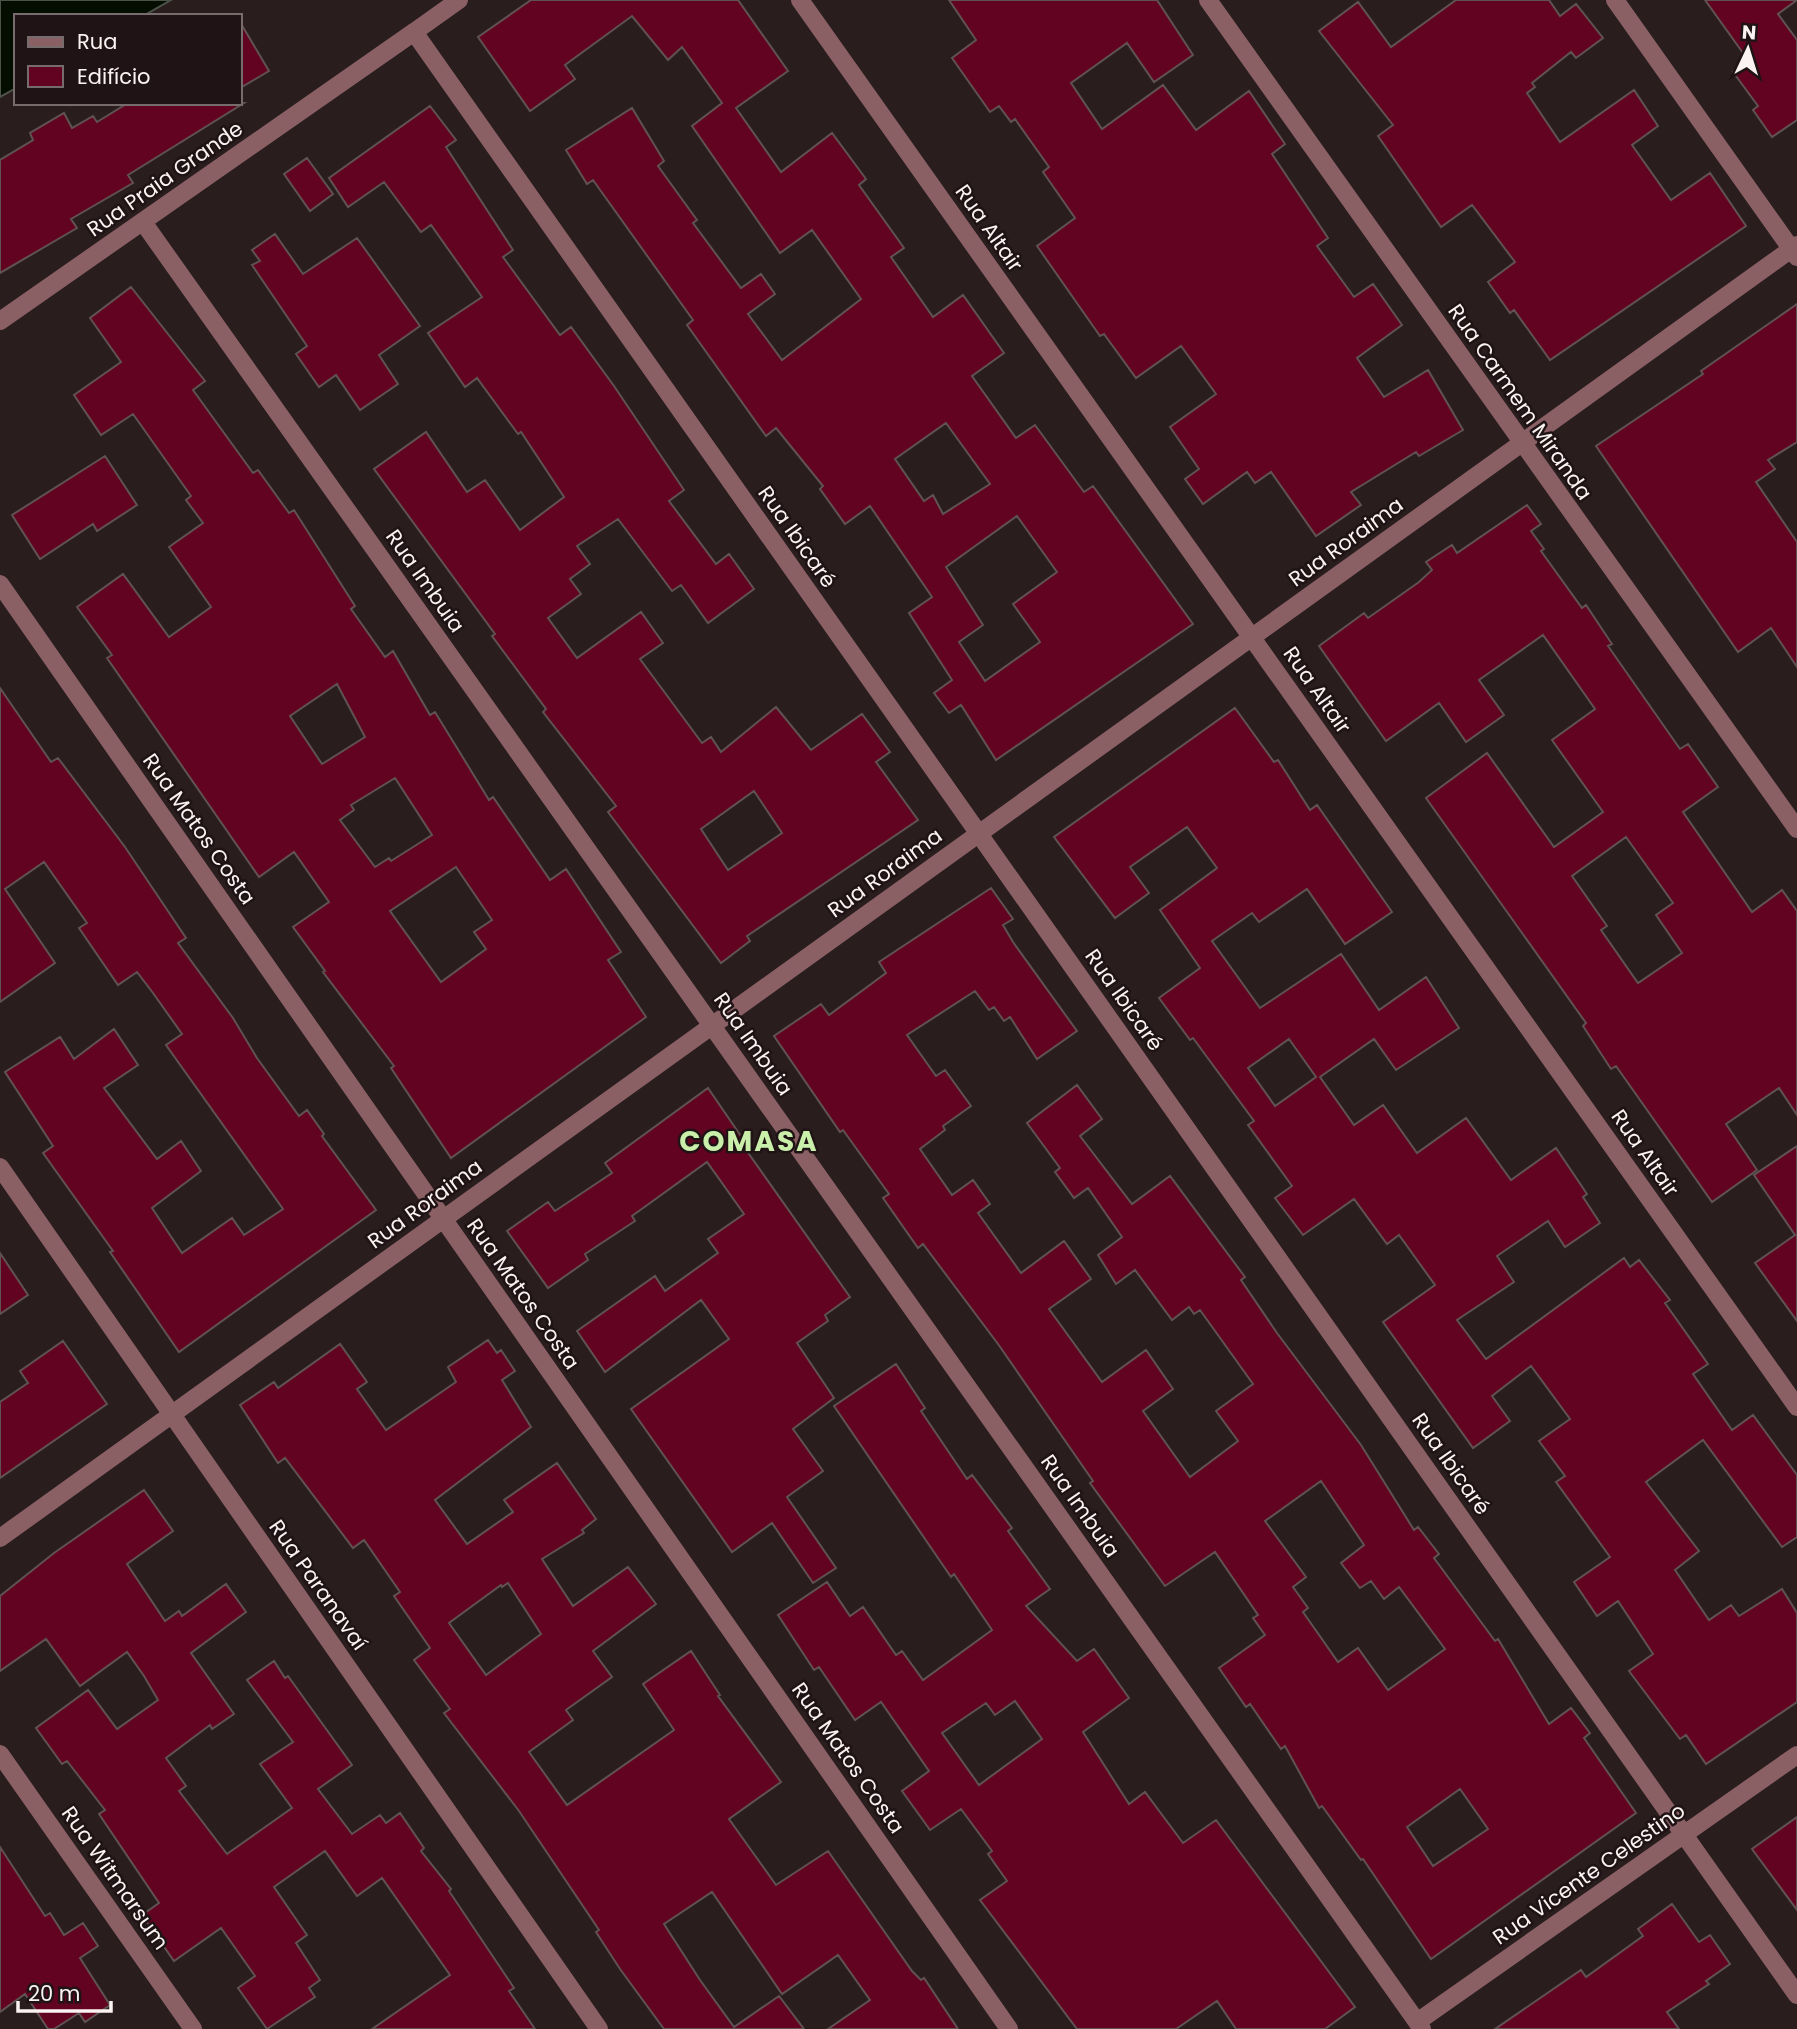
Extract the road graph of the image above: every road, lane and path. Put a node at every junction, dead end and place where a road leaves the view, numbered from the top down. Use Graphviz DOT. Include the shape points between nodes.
graph roads {
  1 [pos="458,0"];
  2 [pos="800,0"];
  3 [pos="1208,0"];
  4 [pos="1615,0"];
  5 [pos="414,32"];
  6 [pos="143,222"];
  7 [pos="1795,250"];
  8 [pos="0,321"];
  9 [pos="1521,443"];
  10 [pos="0,584"];
  11 [pos="1252,637"];
  12 [pos="1797,829"];
  13 [pos="979,834"];
  14 [pos="712,1026"];
  15 [pos="0,1167"];
  16 [pos="443,1219"];
  17 [pos="1797,1407"];
  18 [pos="172,1414"];
  19 [pos="0,1538"];
  20 [pos="0,1754"];
  21 [pos="1797,1755"];
  22 [pos="1684,1835"];
  23 [pos="1797,1994"];
  24 [pos="1416,2027"];
  25 [pos="193,2029"];
  26 [pos="599,2029"];
  27 [pos="1009,2029"];
  1 -- 5 [label="street, Rua Praia Grande"];
  2 -- 11 [label="street, Rua Altair"];
  3 -- 9 [label="street, Rua Carmem Miranda"];
  4 -- 7 [label="street"];
  5 -- 6 [label="street, Rua Praia Grande"];
  5 -- 13 [label="street, Rua Ibicaré"];
  6 -- 8 [label="street, Rua Praia Grande"];
  6 -- 14 [label="street, Rua Imbuia"];
  7 -- 9 [label="street, Rua Roraima"];
  9 -- 11 [label="street, Rua Roraima"];
  9 -- 12 [label="street, Rua Carmem Miranda"];
  10 -- 16 [label="street, Rua Matos Costa"];
  11 -- 13 [label="street, Rua Roraima"];
  11 -- 17 [label="street, Rua Altair"];
  13 -- 14 [label="street, Rua Roraima"];
  13 -- 22 [label="street, Rua Ibicaré"];
  14 -- 16 [label="street, Rua Roraima"];
  14 -- 24 [label="street, Rua Imbuia"];
  15 -- 18 [label="street, Rua Paranavaí"];
  16 -- 18 [label="street, Rua Roraima"];
  16 -- 27 [label="street, Rua Matos Costa"];
  18 -- 19 [label="street, Rua Roraima"];
  18 -- 26 [label="street, Rua Paranavaí"];
  20 -- 25 [label="street, Rua Witmarsum"];
  21 -- 22 [label="street, Rua Vicente Celestino"];
  22 -- 23 [label="street, Rua Ibicaré"];
  22 -- 24 [label="street, Rua Vicente Celestino"];
}
